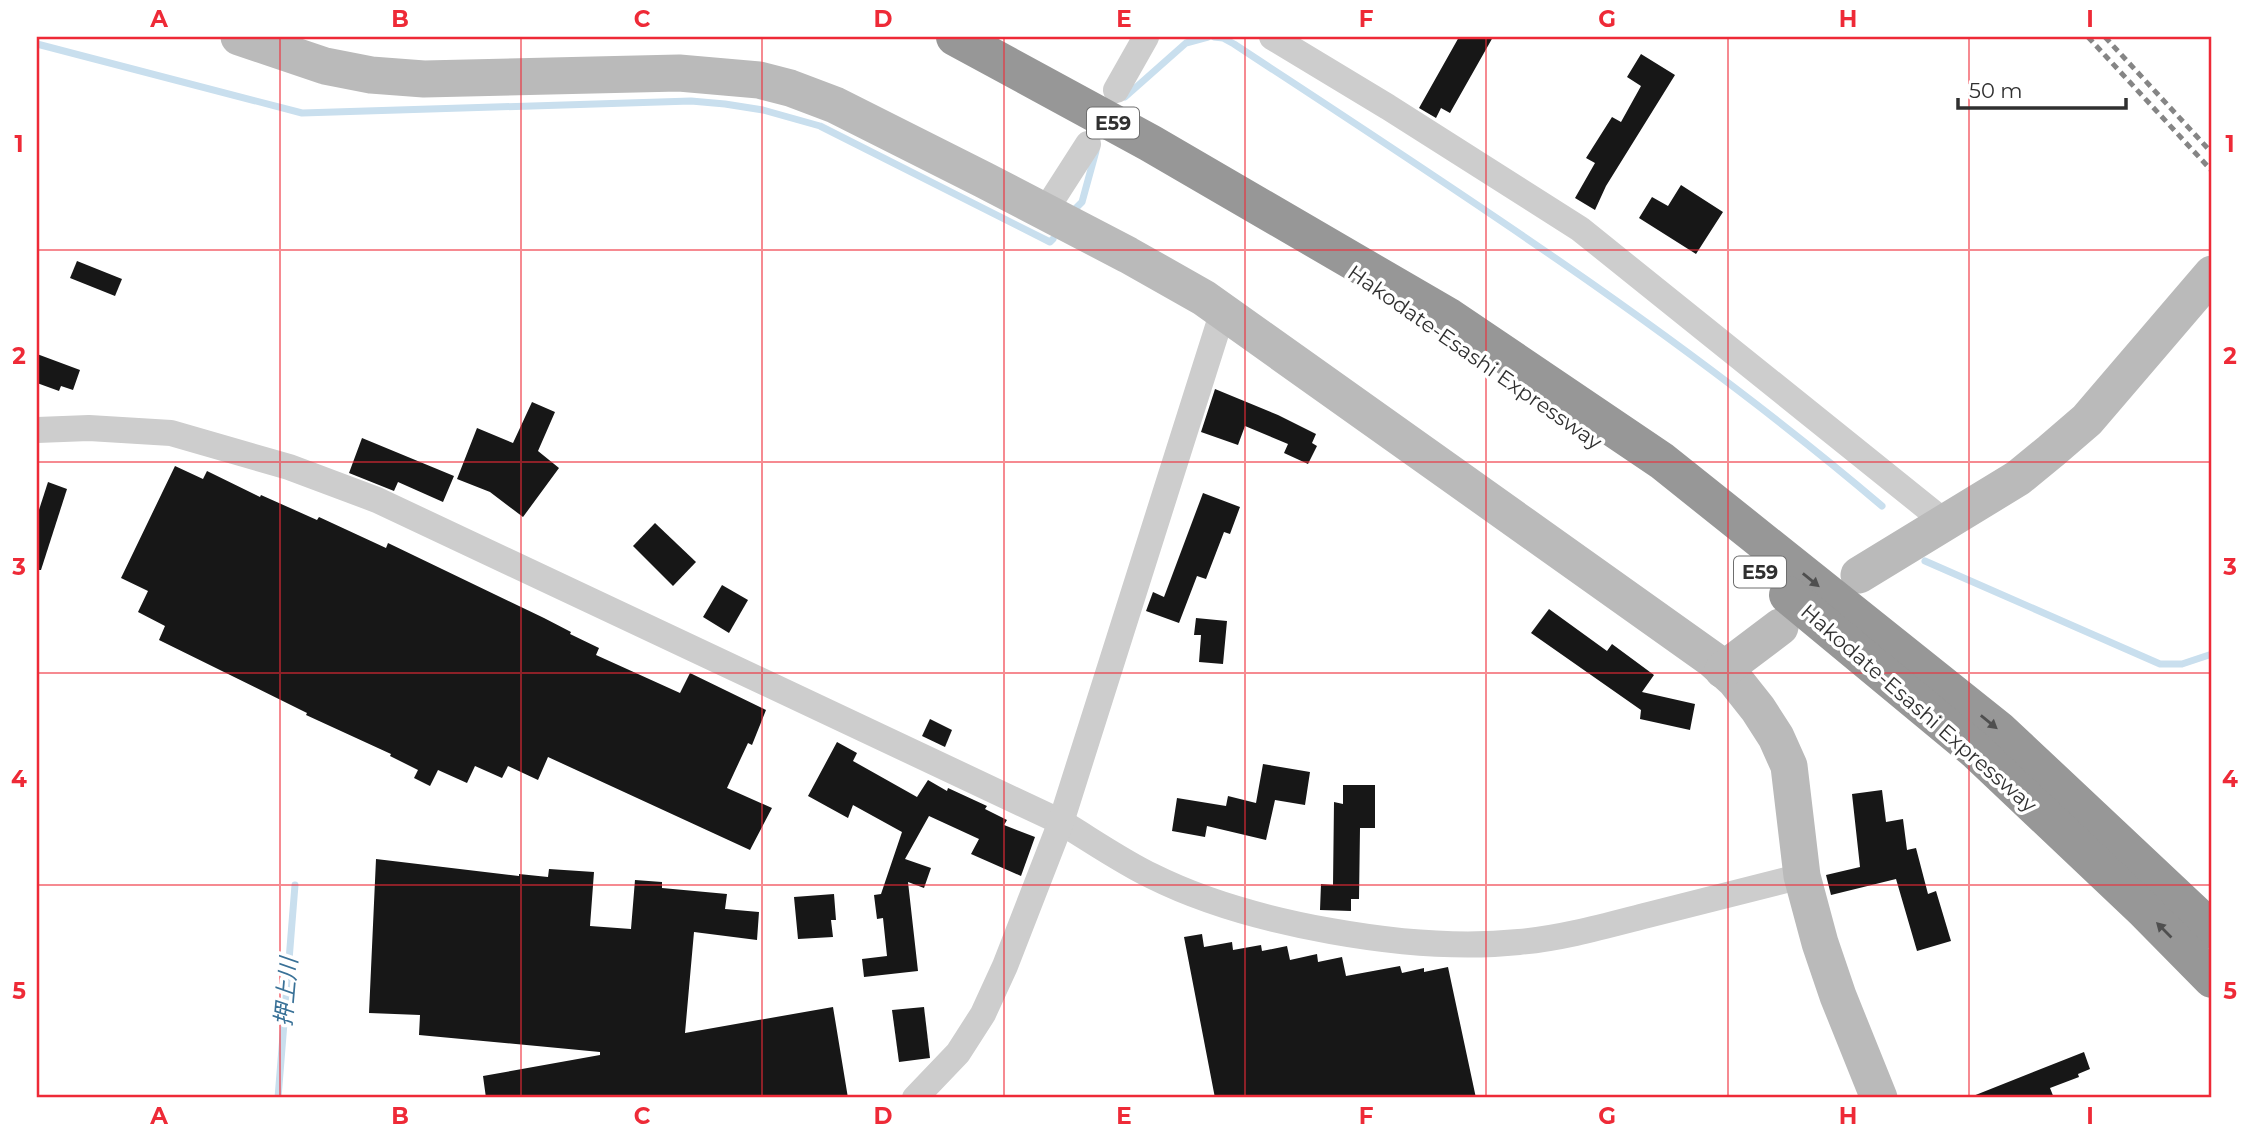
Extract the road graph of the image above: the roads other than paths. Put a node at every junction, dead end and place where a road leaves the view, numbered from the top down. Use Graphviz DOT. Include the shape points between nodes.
graph roads {
  1 [pos="239,37"];
  2 [pos="955,37"];
  3 [pos="1146,37"];
  4 [pos="1272,37"];
  5 [pos="1115,90"];
  6 [pos="1088,144"];
  7 [pos="1045,211"];
  8 [pos="1269,211"];
  9 [pos="2212,274"];
  10 [pos="1223,311"];
  11 [pos="37,430"];
  12 [pos="1946,523"];
  13 [pos="1859,575"];
  14 [pos="1780,627"];
  15 [pos="1723,670"];
  16 [pos="1061,821"];
  17 [pos="1802,876"];
  18 [pos="2212,930"];
  19 [pos="2212,979"];
  20 [pos="915,1098"];
  21 [pos="1879,1098"];
  1 -- 7 [label="street" via="326,66 371,75 424,79 667,73 760,80 835,105"];
  2 -- 8 [label="highway, Hakodate-Esashi Expressway / E59"];
  3 -- 5 [label="street"];
  4 -- 12 [label="street" via="1580,229"];
  6 -- 7 [label="street"];
  7 -- 10 [label="street"];
  8 -- 18 [label="highway, Hakodate-Esashi Expressway / E59, one-way" via="1449,317 1662,461 1999,730"];
  19 -- 8 [label="highway, Hakodate-Esashi Expressway / E59, one-way" via="1975,750 1650,480"];
  9 -- 12 [label="street" via="2087,420 2018,478"];
  10 -- 15 [label="street"];
  10 -- 16 [label="street"];
  11 -- 16 [label="street" via="171,433 289,467 377,500"];
  12 -- 13 [label="street"];
  14 -- 15 [label="street"];
  15 -- 17 [label="street" via="1758,709 1789,766"];
  16 -- 17 [label="street" via="1152,876 1227,906 1325,930 1418,943 1518,942 1571,934"];
  16 -- 20 [label="street" via="983,1014 957,1053"];
  17 -- 21 [label="street" via="1819,943"];
}
